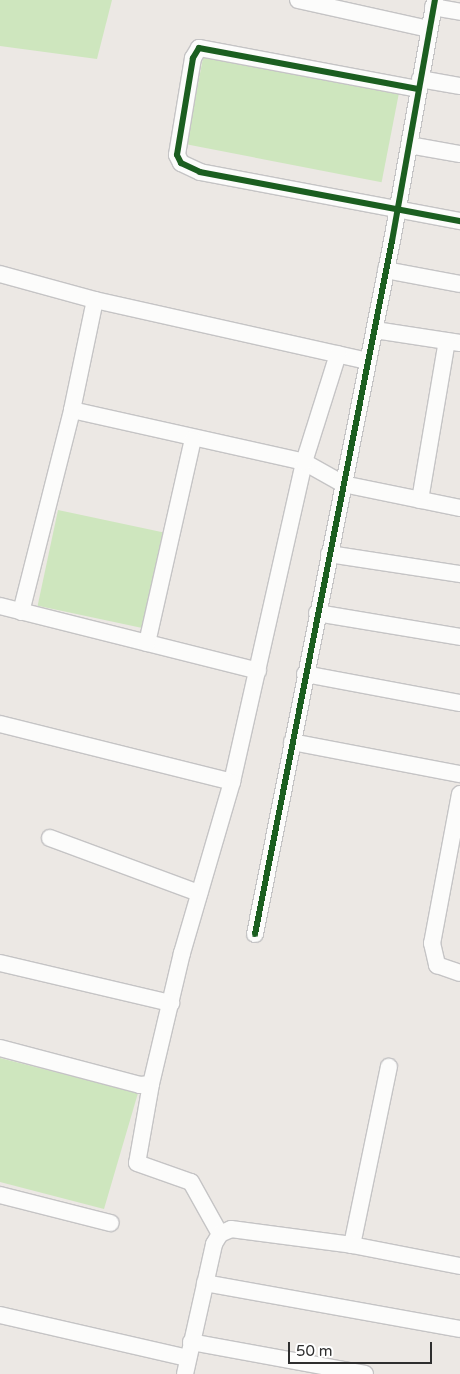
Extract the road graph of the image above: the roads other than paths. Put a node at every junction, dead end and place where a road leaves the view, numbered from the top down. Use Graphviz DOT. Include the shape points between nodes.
graph roads {
  1 [pos="298,0"];
  2 [pos="434,4"];
  3 [pos="460,12"];
  4 [pos="429,29"];
  5 [pos="419,84"];
  6 [pos="460,86"];
  7 [pos="409,145"];
  8 [pos="460,154"];
  9 [pos="398,210"];
  10 [pos="460,221"];
  11 [pos="386,270"];
  12 [pos="0,274"];
  13 [pos="460,284"];
  14 [pos="95,300"];
  15 [pos="375,330"];
  16 [pos="454,342"];
  17 [pos="338,354"];
  18 [pos="368,360"];
  19 [pos="72,410"];
  20 [pos="193,439"];
  21 [pos="304,462"];
  22 [pos="343,484"];
  23 [pos="420,500"];
  24 [pos="460,508"];
  25 [pos="329,554"];
  26 [pos="460,574"];
  27 [pos="0,606"];
  28 [pos="21,612"];
  29 [pos="317,613"];
  30 [pos="460,637"];
  31 [pos="148,643"];
  32 [pos="258,670"];
  33 [pos="305,674"];
  34 [pos="460,703"];
  35 [pos="0,724"];
  36 [pos="292,742"];
  37 [pos="460,774"];
  38 [pos="232,782"];
  39 [pos="460,794"];
  40 [pos="50,838"];
  41 [pos="197,900"];
  42 [pos="255,934"];
  43 [pos="0,963"];
  44 [pos="460,973"];
  45 [pos="172,1003"];
  46 [pos="0,1048"];
  47 [pos="389,1067"];
  48 [pos="151,1084"];
  49 [pos="0,1194"];
  50 [pos="111,1223"];
  51 [pos="220,1234"];
  52 [pos="352,1245"];
  53 [pos="460,1266"];
  54 [pos="205,1283"];
  55 [pos="0,1315"];
  56 [pos="460,1329"];
  57 [pos="188,1358"];
  58 [pos="365,1374"];
  1 -- 4 [label="street"];
  2 -- 3 [label="street"];
  2 -- 4 [label="street"];
  4 -- 5 [label="street"];
  5 -- 6 [label="street"];
  5 -- 7 [label="street"];
  5 -- 9 [label="street" via="199,48 193,58 177,145 180,163 200,172"];
  7 -- 8 [label="street"];
  7 -- 9 [label="street"];
  9 -- 10 [label="street"];
  9 -- 11 [label="street"];
  11 -- 13 [label="street"];
  11 -- 15 [label="street"];
  12 -- 14 [label="street"];
  14 -- 17 [label="street"];
  14 -- 19 [label="street"];
  15 -- 16 [label="street"];
  15 -- 18 [label="street"];
  16 -- 23 [label="street"];
  17 -- 18 [label="street"];
  17 -- 21 [label="street"];
  18 -- 22 [label="street"];
  19 -- 20 [label="street"];
  19 -- 28 [label="street"];
  20 -- 21 [label="street"];
  20 -- 31 [label="street"];
  21 -- 22 [label="street"];
  21 -- 32 [label="street"];
  22 -- 23 [label="street"];
  22 -- 25 [label="street"];
  23 -- 24 [label="street"];
  25 -- 26 [label="street"];
  25 -- 29 [label="street"];
  27 -- 28 [label="street"];
  28 -- 31 [label="street"];
  29 -- 30 [label="street"];
  29 -- 33 [label="street"];
  31 -- 32 [label="street"];
  32 -- 38 [label="street"];
  33 -- 34 [label="street"];
  33 -- 36 [label="street"];
  35 -- 38 [label="street"];
  36 -- 37 [label="street"];
  36 -- 42 [label="street"];
  38 -- 41 [label="street"];
  39 -- 44 [label="street" via="432,943 436,965"];
  40 -- 41 [label="street"];
  41 -- 45 [label="street"];
  43 -- 45 [label="street"];
  45 -- 48 [label="street"];
  46 -- 48 [label="street" via="140,1085"];
  47 -- 52 [label="street"];
  48 -- 51 [label="street" via="137,1163 191,1182"];
  49 -- 50 [label="street"];
  51 -- 52 [label="street" via="231,1229"];
  51 -- 54 [label="street"];
  52 -- 53 [label="street"];
  54 -- 56 [label="street"];
  54 -- 57 [label="street"];
  55 -- 57 [label="street"];
  57 -- 58 [label="street"];
}
